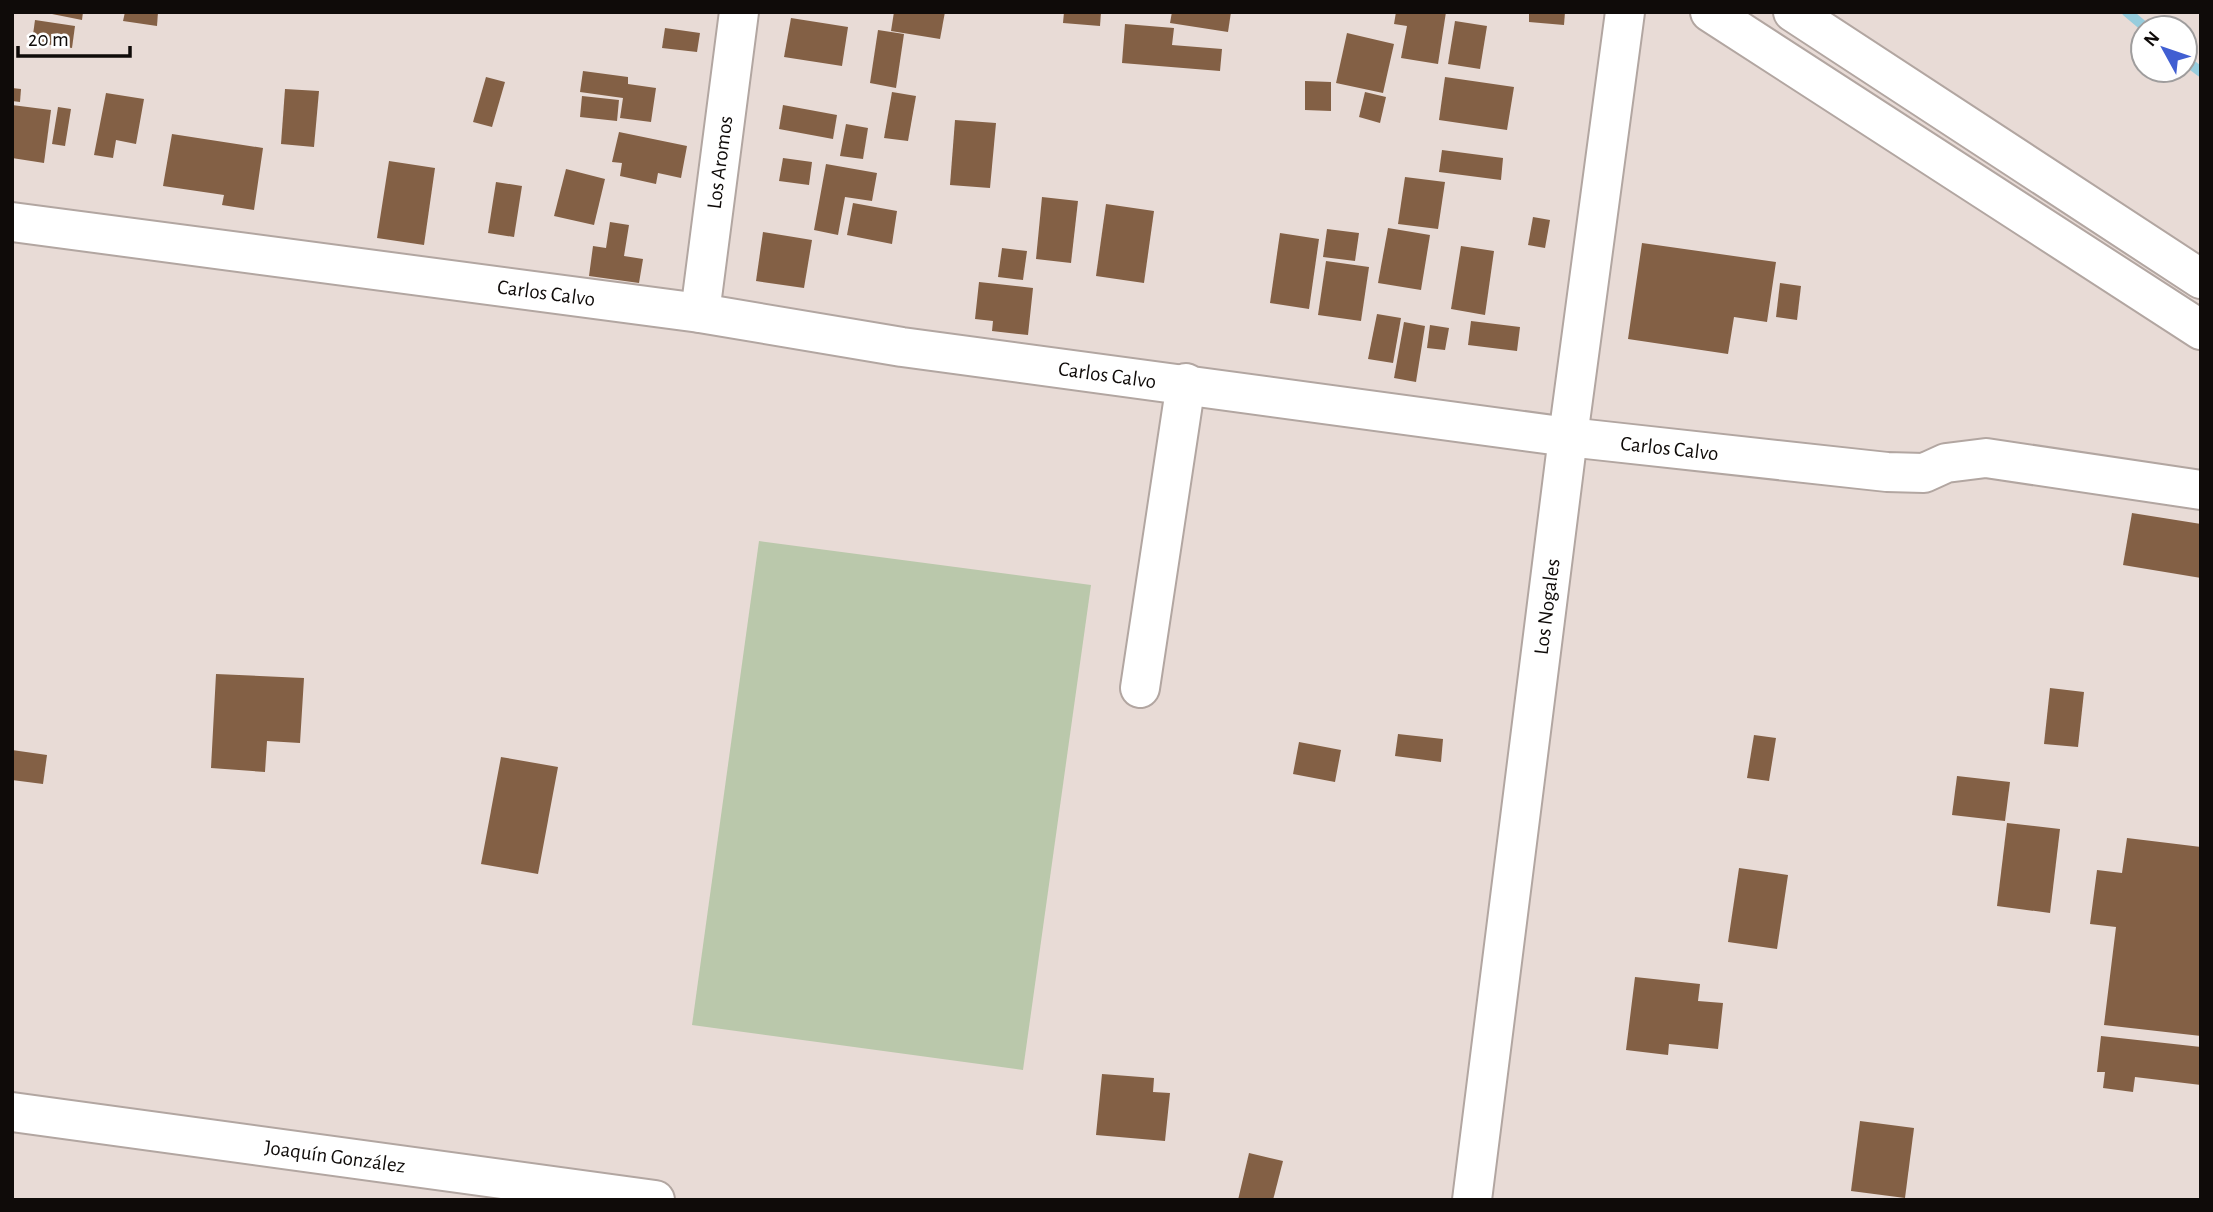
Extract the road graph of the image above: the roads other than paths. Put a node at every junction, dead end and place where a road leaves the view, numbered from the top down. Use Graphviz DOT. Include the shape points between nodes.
graph roads {
  1 [pos="739,12"];
  2 [pos="1625,12"];
  3 [pos="1710,12"];
  4 [pos="1793,12"];
  5 [pos="12,222"];
  6 [pos="2201,279"];
  7 [pos="700,313"];
  8 [pos="2201,330"];
  9 [pos="1186,383"];
  10 [pos="1568,437"];
  11 [pos="2201,490"];
  12 [pos="1140,688"];
  13 [pos="12,1112"];
  14 [pos="655,1200"];
  15 [pos="1472,1200"];
  1 -- 7 [label="street, Los Aromos"];
  2 -- 10 [label="street, Los Nogales"];
  3 -- 8 [label="street"];
  4 -- 6 [label="street"];
  5 -- 7 [label="street, Carlos Calvo"];
  7 -- 9 [label="street, Carlos Calvo" via="902,347"];
  9 -- 10 [label="street, Carlos Calvo"];
  9 -- 12 [label="street"];
  10 -- 11 [label="street, Carlos Calvo" via="1924,474 1946,463 1986,458"];
  10 -- 15 [label="street, Los Nogales"];
  13 -- 14 [label="street, Joaquín González"];
}
